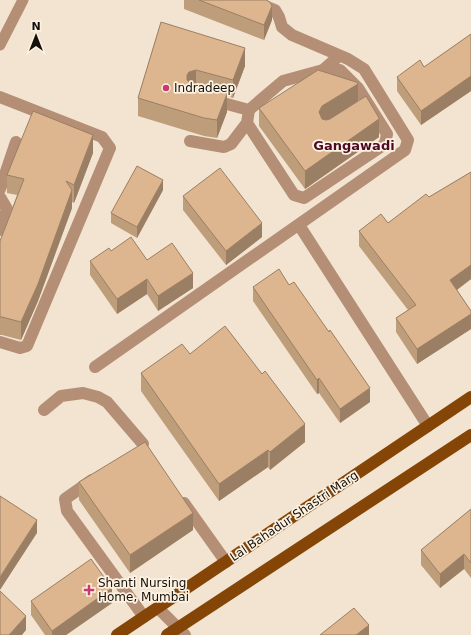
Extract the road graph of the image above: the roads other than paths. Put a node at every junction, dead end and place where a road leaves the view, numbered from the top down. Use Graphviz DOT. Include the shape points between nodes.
graph roads {
  1 [pos="23,0"];
  2 [pos="249,0"];
  3 [pos="0,44"];
  4 [pos="339,56"];
  5 [pos="323,70"];
  6 [pos="0,97"];
  7 [pos="201,97"];
  8 [pos="368,104"];
  9 [pos="249,110"];
  10 [pos="356,111"];
  11 [pos="247,123"];
  12 [pos="386,138"];
  13 [pos="190,141"];
  14 [pos="16,142"];
  15 [pos="407,145"];
  16 [pos="0,189"];
  17 [pos="0,197"];
  18 [pos="299,225"];
  19 [pos="0,230"];
  20 [pos="0,342"];
  21 [pos="95,367"];
  22 [pos="471,397"];
  23 [pos="44,410"];
  24 [pos="428,426"];
  25 [pos="471,435"];
  26 [pos="143,444"];
  27 [pos="130,453"];
  28 [pos="151,455"];
  29 [pos="104,471"];
  30 [pos="177,492"];
  31 [pos="226,562"];
  32 [pos="158,608"];
  33 [pos="144,617"];
  34 [pos="182,631"];
  35 [pos="117,635"];
  36 [pos="167,635"];
  1 -- 3 [label="lane"];
  2 -- 4 [label="street" via="275,10 282,27 292,35"];
  4 -- 5 [label="street"];
  4 -- 15 [label="street" via="364,69 408,140"];
  5 -- 8 [label="street" via="340,70 358,88"];
  5 -- 9 [label="street" via="283,81"];
  6 -- 20 [label="street" via="102,137 110,148 27,346 20,348"];
  7 -- 9 [label="street"];
  8 -- 10 [label="street"];
  8 -- 12 [label="street"];
  9 -- 11 [label="street"];
  11 -- 12 [label="street" via="294,195 304,198 385,144"];
  11 -- 13 [label="street" via="231,144 224,147"];
  12 -- 15 [label="street"];
  14 -- 16 [label="street"];
  15 -- 18 [label="street" via="405,150"];
  17 -- 19 [label="street" via="7,209"];
  18 -- 21 [label="street"];
  18 -- 24 [label="street"];
  22 -- 24 [label="main road, Lal Bahadur Shastri Marg"];
  23 -- 26 [label="street" via="61,396 83,393 98,397 107,402"];
  24 -- 31 [label="main road, Lal Bahadur Shastri Marg"];
  25 -- 34 [label="main road"];
  26 -- 27 [label="street"];
  26 -- 28 [label="street"];
  29 -- 33 [label="street" via="65,499 66,511"];
  30 -- 31 [label="street"];
  31 -- 32 [label="main road, Lal Bahadur Shastri Marg"];
  32 -- 33 [label="main road, Lal Bahadur Shastri Marg"];
  32 -- 34 [label="street"];
  33 -- 35 [label="main road, Lal Bahadur Shastri Marg"];
  34 -- 36 [label="main road"];
}
